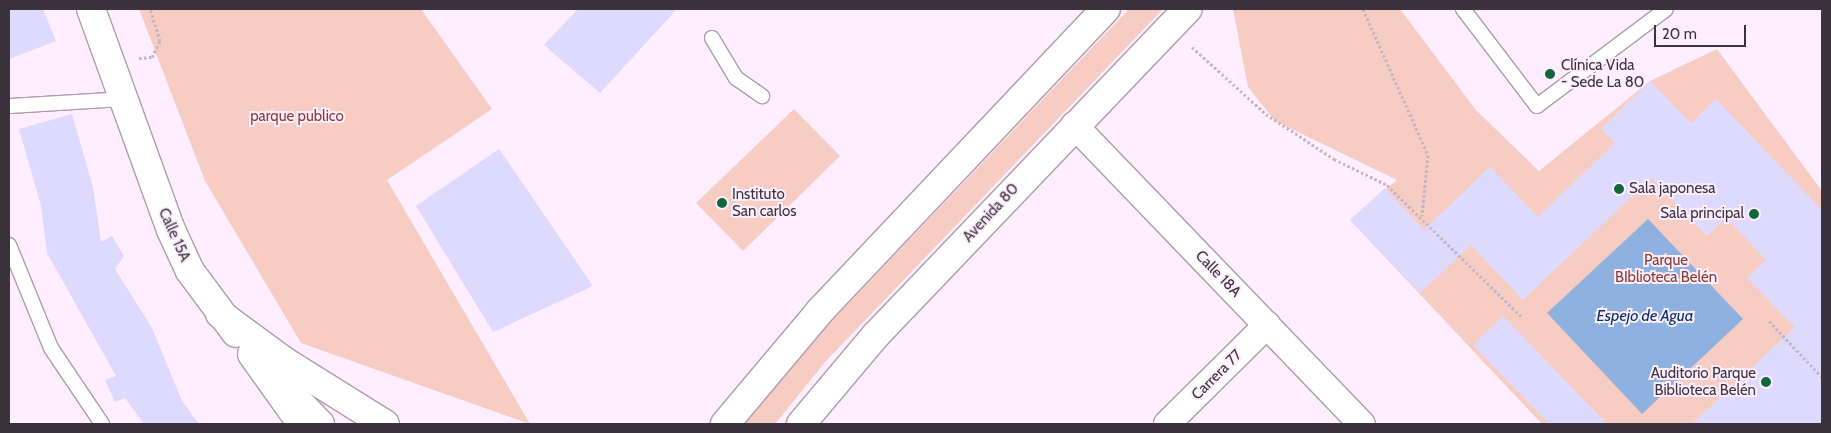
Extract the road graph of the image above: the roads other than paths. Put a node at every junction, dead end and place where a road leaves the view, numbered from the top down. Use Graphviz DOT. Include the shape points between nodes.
graph roads {
  1 [pos="92,9"];
  2 [pos="1106,9"];
  3 [pos="1188,9"];
  4 [pos="1463,9"];
  5 [pos="1666,9"];
  6 [pos="712,38"];
  7 [pos="762,96"];
  8 [pos="123,98"];
  9 [pos="9,106"];
  10 [pos="1074,125"];
  11 [pos="9,245"];
  12 [pos="220,314"];
  13 [pos="1267,325"];
  14 [pos="252,354"];
  15 [pos="806,421"];
  16 [pos="102,424"];
  17 [pos="302,424"];
  18 [pos="320,424"];
  19 [pos="385,424"];
  20 [pos="725,424"];
  21 [pos="1167,424"];
  22 [pos="1362,424"];
  1 -- 8 [label="main road, Calle 15A"];
  2 -- 20 [label="main road" via="820,310"];
  3 -- 10 [label="main road, Avenida 80"];
  4 -- 5 [label="lane" via="1537,106"];
  6 -- 7 [label="lane" via="736,78"];
  8 -- 9 [label="lane"];
  8 -- 12 [label="main road, Calle 15A" via="171,230 190,271"];
  10 -- 13 [label="street, Calle 18A"];
  10 -- 15 [label="main road, Avenida 80" via="876,335"];
  11 -- 16 [label="lane" via="51,348"];
  12 -- 14 [label="main road, Calle 15A"];
  12 -- 19 [label="main road" via="284,361"];
  13 -- 21 [label="street, Carrera 77"];
  13 -- 22 [label="street, Calle 18A"];
  14 -- 17 [label="main road"];
  14 -- 18 [label="main road, Calle 15A"];
}
